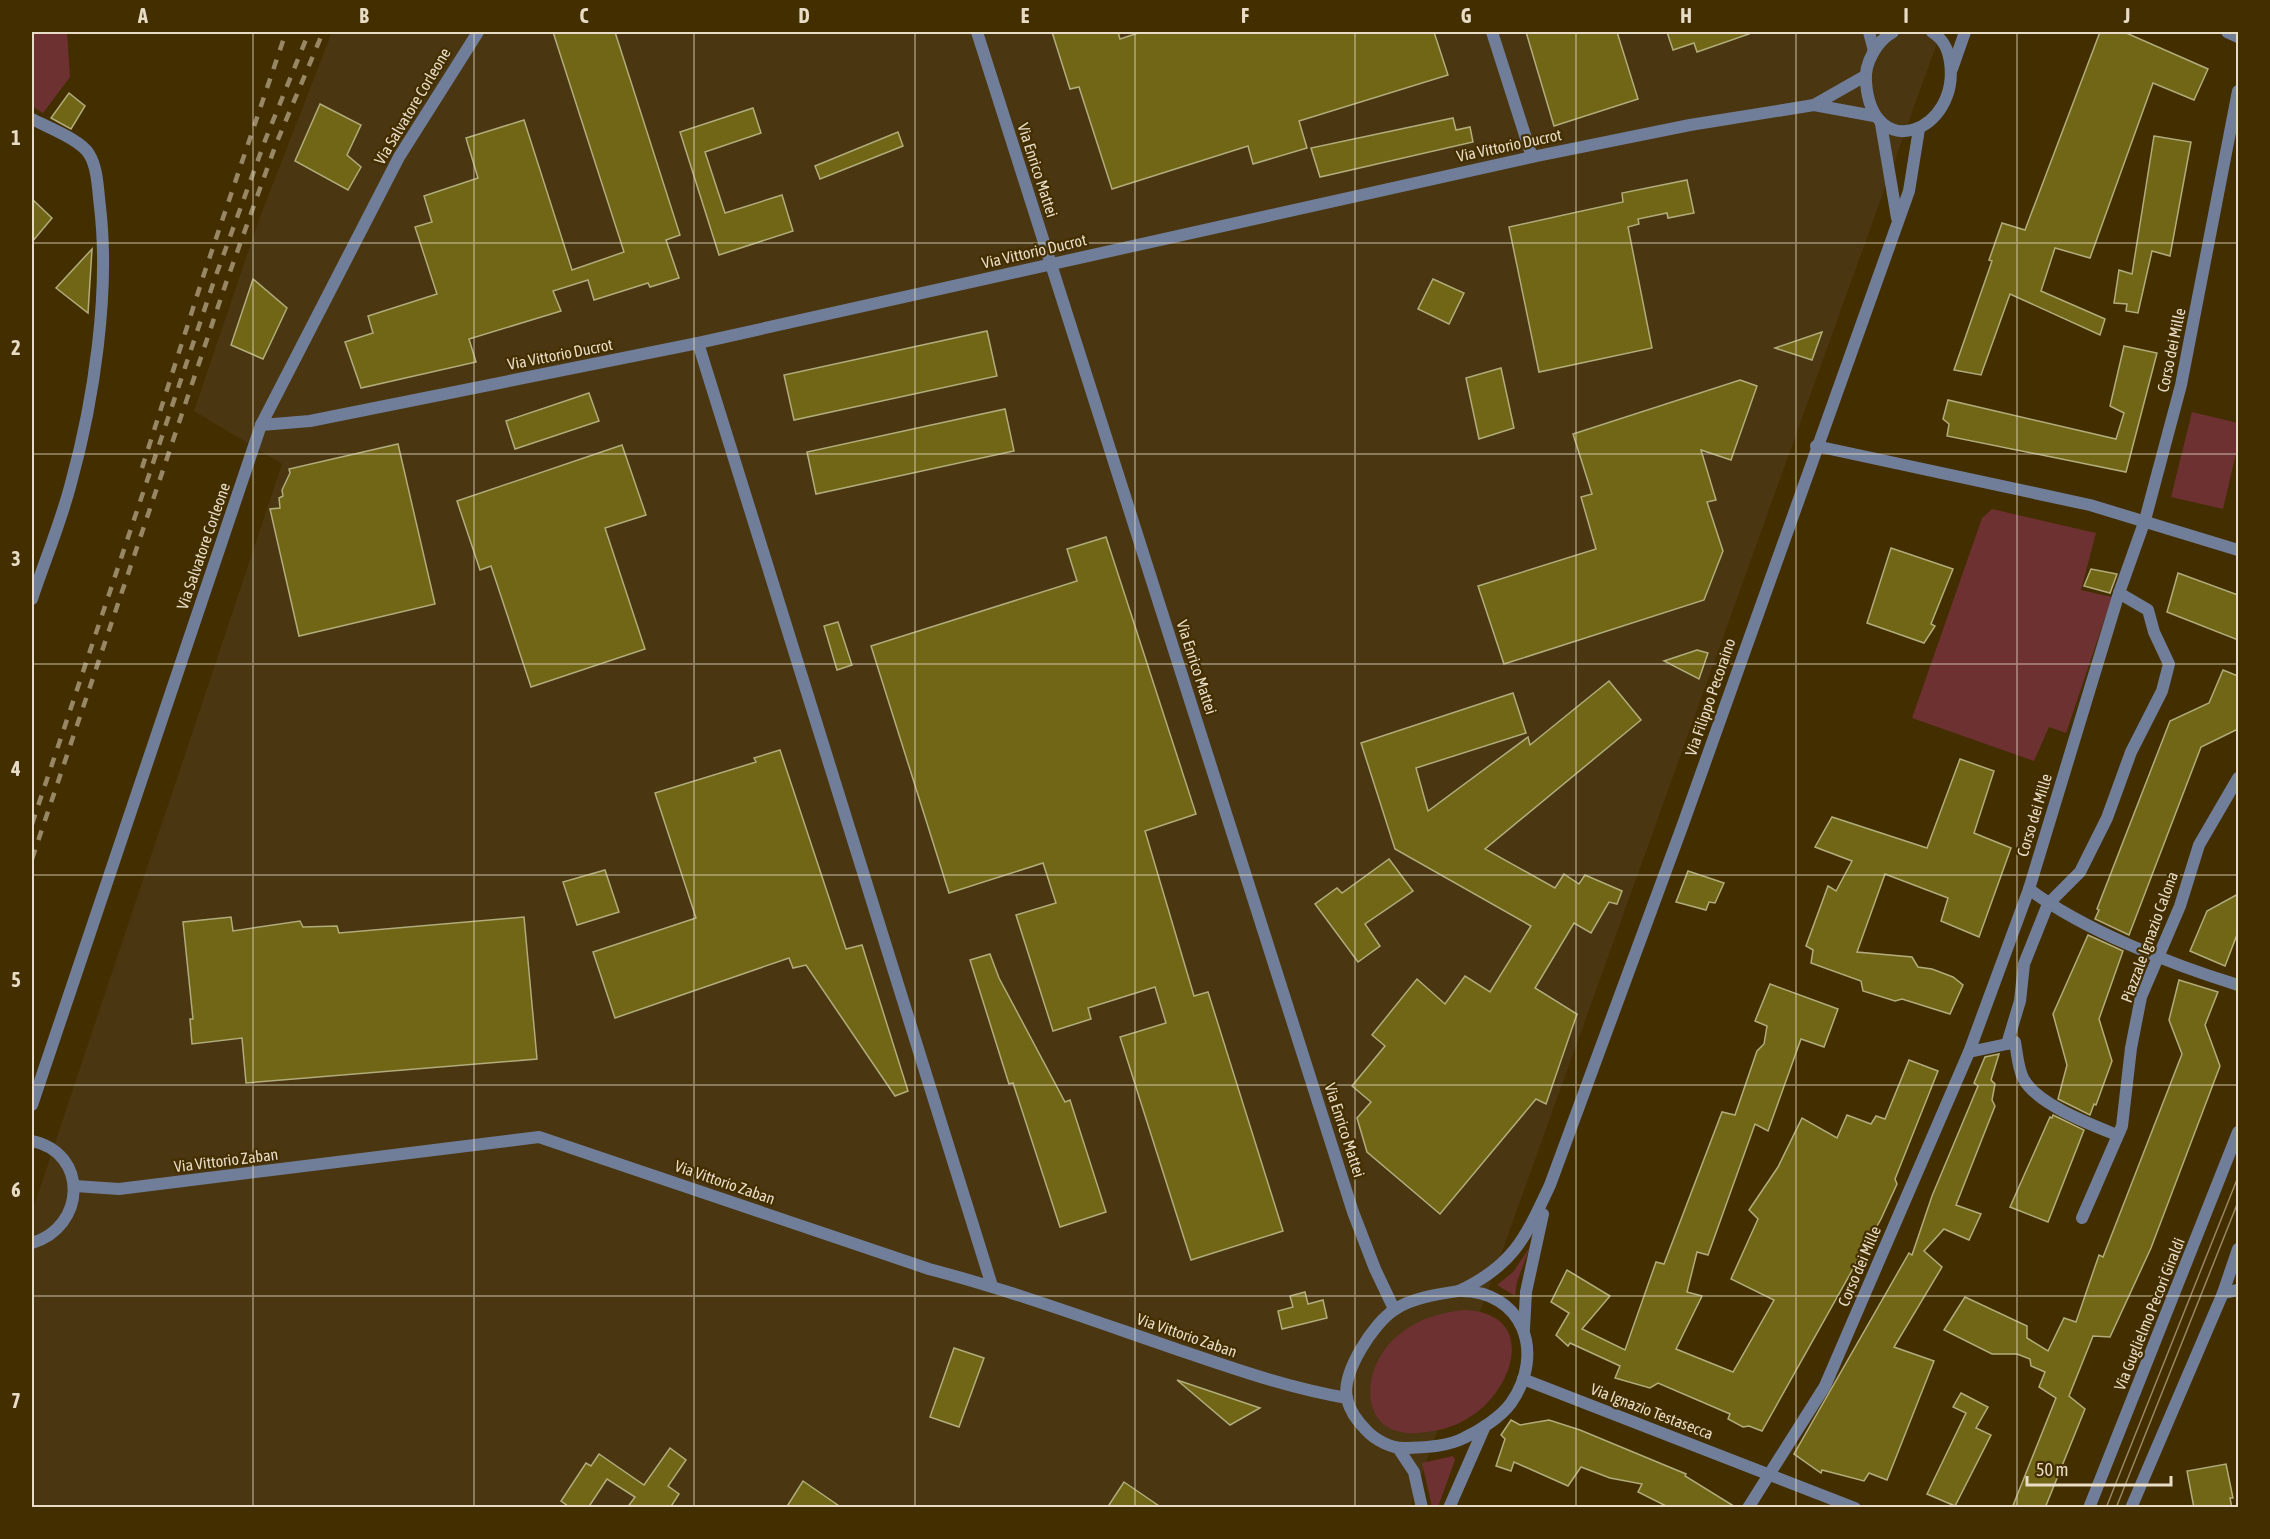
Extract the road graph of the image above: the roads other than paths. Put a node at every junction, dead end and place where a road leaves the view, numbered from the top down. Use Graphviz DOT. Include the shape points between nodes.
graph roads {
  1 [pos="478,32"];
  2 [pos="977,32"];
  3 [pos="1492,32"];
  4 [pos="1869,32"];
  5 [pos="1893,32"];
  6 [pos="1932,32"];
  7 [pos="1965,32"];
  8 [pos="2228,32"];
  9 [pos="2238,37"];
  10 [pos="1874,51"];
  11 [pos="1951,70"];
  12 [pos="1865,76"];
  13 [pos="2238,91"];
  14 [pos="1814,105"];
  15 [pos="32,119"];
  16 [pos="1878,120"];
  17 [pos="1919,129"];
  18 [pos="1532,157"];
  19 [pos="1897,219"];
  20 [pos="1051,264"];
  21 [pos="698,343"];
  22 [pos="261,425"];
  23 [pos="1816,446"];
  24 [pos="2145,520"];
  25 [pos="2238,550"];
  26 [pos="2119,593"];
  27 [pos="32,599"];
  28 [pos="2238,778"];
  29 [pos="2029,889"];
  30 [pos="2048,904"];
  31 [pos="2157,956"];
  32 [pos="2238,985"];
  33 [pos="2007,1044"];
  34 [pos="1969,1052"];
  35 [pos="32,1105"];
  36 [pos="2238,1132"];
  37 [pos="2118,1135"];
  38 [pos="32,1142"];
  39 [pos="1550,1185"];
  40 [pos="75,1186"];
  41 [pos="2082,1218"];
  42 [pos="32,1243"];
  43 [pos="2238,1249"];
  44 [pos="992,1286"];
  45 [pos="2238,1290"];
  46 [pos="1459,1291"];
  47 [pos="2223,1293"];
  48 [pos="1394,1309"];
  49 [pos="1524,1334"];
  50 [pos="1523,1379"];
  51 [pos="1347,1398"];
  52 [pos="1485,1425"];
  53 [pos="1398,1448"];
  54 [pos="1770,1473"];
  55 [pos="1422,1508"];
  56 [pos="1449,1508"];
  57 [pos="1748,1508"];
  58 [pos="1855,1508"];
  59 [pos="2090,1508"];
  60 [pos="2131,1508"];
  1 -- 22 [label="street, Via Salvatore Corleone" via="399,157"];
  2 -- 20 [label="street, Via Enrico Mattei"];
  3 -- 18 [label="street"];
  4 -- 10 [label="street"];
  5 -- 10 [label="street, Via Filippo Pecoraino"];
  6 -- 11 [label="street" via="1943,40"];
  7 -- 11 [label="street"];
  8 -- 9 [label="street"];
  10 -- 12 [label="street, Via Filippo Pecoraino"];
  11 -- 17 [label="street" via="1951,84 1940,111"];
  12 -- 14 [label="street"];
  12 -- 16 [label="street, Via Filippo Pecoraino" via="1869,102"];
  13 -- 24 [label="street, Corso dei Mille" via="2181,385"];
  14 -- 16 [label="street"];
  14 -- 18 [label="street, Via Vittorio Ducrot"];
  15 -- 27 [label="street" via="80,145 91,156 104,262 82,437 71,484"];
  16 -- 17 [label="street" via="1894,130"];
  16 -- 19 [label="street, Via Filippo Pecoraino"];
  17 -- 19 [label="street, Via Filippo Pecoraino" via="1909,191"];
  18 -- 20 [label="street, Via Vittorio Ducrot"];
  19 -- 23 [label="street, Via Filippo Pecoraino"];
  20 -- 21 [label="street, Via Vittorio Ducrot"];
  20 -- 48 [label="street, Via Enrico Mattei" via="1353,1212"];
  21 -- 22 [label="street, Via Vittorio Ducrot" via="310,421"];
  21 -- 44 [label="street"];
  22 -- 35 [label="street, Via Salvatore Corleone"];
  23 -- 24 [label="street"];
  23 -- 39 [label="street, Via Filippo Pecoraino"];
  24 -- 25 [label="street"];
  24 -- 26 [label="street, Corso dei Mille"];
  26 -- 29 [label="street, Corso dei Mille"];
  26 -- 30 [label="street" via="2148,610 2169,664 2162,691 2131,752 2107,818 2080,872"];
  28 -- 31 [label="street, Piazzale Ignazio Calona" via="2199,845 2180,906"];
  29 -- 30 [label="street"];
  29 -- 34 [label="street, Corso dei Mille"];
  30 -- 31 [label="street"];
  30 -- 33 [label="street" via="2024,964 2020,1001"];
  31 -- 32 [label="street"];
  31 -- 37 [label="street, Piazzale Ignazio Calona" via="2141,997"];
  33 -- 34 [label="street"];
  33 -- 37 [label="street" via="2015,1042 2023,1078 2036,1093 2085,1123"];
  34 -- 54 [label="street, Corso dei Mille" via="1825,1386"];
  36 -- 59 [label="street, Via Guglielmo Pecori Giraldi"];
  37 -- 41 [label="street, Piazzale Ignazio Calona"];
  38 -- 40 [label="street" via="46,1144 65,1161"];
  39 -- 46 [label="street, Via Filippo Pecoraino" via="1528,1232 1504,1264 1485,1279"];
  39 -- 49 [label="street, Via Filippo Pecoraino" via="1526,1292"];
  40 -- 42 [label="street" via="71,1211 56,1232"];
  40 -- 44 [label="street, Via Vittorio Zaban" via="119,1190 538,1137 929,1269"];
  43 -- 47 [label="street"];
  44 -- 51 [label="street, Via Vittorio Zaban" via="1256,1376"];
  45 -- 47 [label="street"];
  46 -- 48 [label="street" via="1433,1295"];
  46 -- 49 [label="street" via="1483,1292 1504,1304 1515,1313"];
  47 -- 60 [label="street"];
  48 -- 51 [label="street" via="1358,1353"];
  49 -- 50 [label="street" via="1529,1360"];
  50 -- 52 [label="street" via="1510,1404"];
  50 -- 54 [label="street, Via Ignazio Testasecca"];
  51 -- 53 [label="street" via="1356,1420 1371,1437"];
  52 -- 53 [label="street" via="1463,1439 1439,1446"];
  52 -- 56 [label="street"];
  53 -- 55 [label="street" via="1414,1472"];
  54 -- 57 [label="street, Corso dei Mille"];
  54 -- 58 [label="street, Via Ignazio Testasecca"];
}
